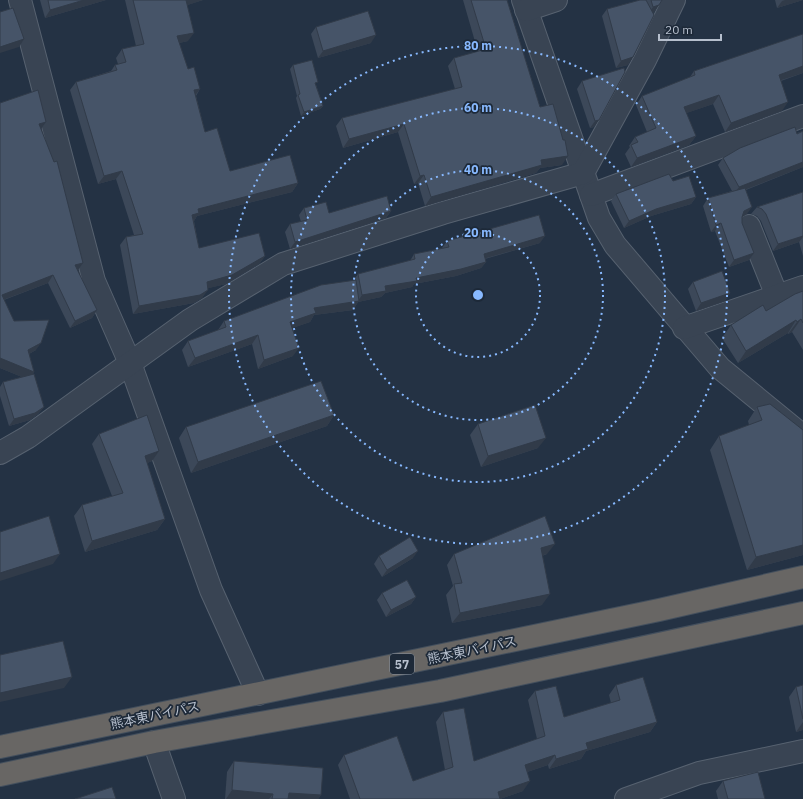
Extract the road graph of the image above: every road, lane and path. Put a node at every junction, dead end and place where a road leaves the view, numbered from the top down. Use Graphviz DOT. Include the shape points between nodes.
graph roads {
  1 [pos="20,0"];
  2 [pos="556,0"];
  3 [pos="674,0"];
  4 [pos="524,5"];
  5 [pos="803,116"];
  6 [pos="583,173"];
  7 [pos="591,195"];
  8 [pos="750,226"];
  9 [pos="803,286"];
  10 [pos="777,296"];
  11 [pos="684,328"];
  12 [pos="130,363"];
  13 [pos="803,436"];
  14 [pos="0,453"];
  15 [pos="803,577"];
  16 [pos="803,613"];
  17 [pos="258,694"];
  18 [pos="154,742"];
  19 [pos="0,747"];
  20 [pos="803,751"];
  21 [pos="0,775"];
  22 [pos="174,799"];
  23 [pos="626,799"];
  1 -- 12 [label="street" via="94,281"];
  2 -- 4 [label="street"];
  3 -- 6 [label="street" via="645,60"];
  4 -- 6 [label="street"];
  5 -- 7 [label="street"];
  6 -- 7 [label="street"];
  6 -- 12 [label="street" via="443,213 283,264 190,320"];
  7 -- 11 [label="street" via="602,225 615,245"];
  8 -- 10 [label="street"];
  9 -- 10 [label="street"];
  10 -- 11 [label="street"];
  11 -- 13 [label="street" via="724,373"];
  12 -- 14 [label="street" via="28,437"];
  12 -- 17 [label="street" via="211,590"];
  15 -- 17 [label="highway, 熊本東バイパス / 57" via="659,610"];
  16 -- 18 [label="highway, 熊本東バイパス" via="440,691"];
  17 -- 19 [label="highway, 熊本東バイパス / 57"];
  18 -- 21 [label="highway, 熊本東バイパス"];
  18 -- 22 [label="street"];
  20 -- 23 [label="street" via="699,773"];
}
